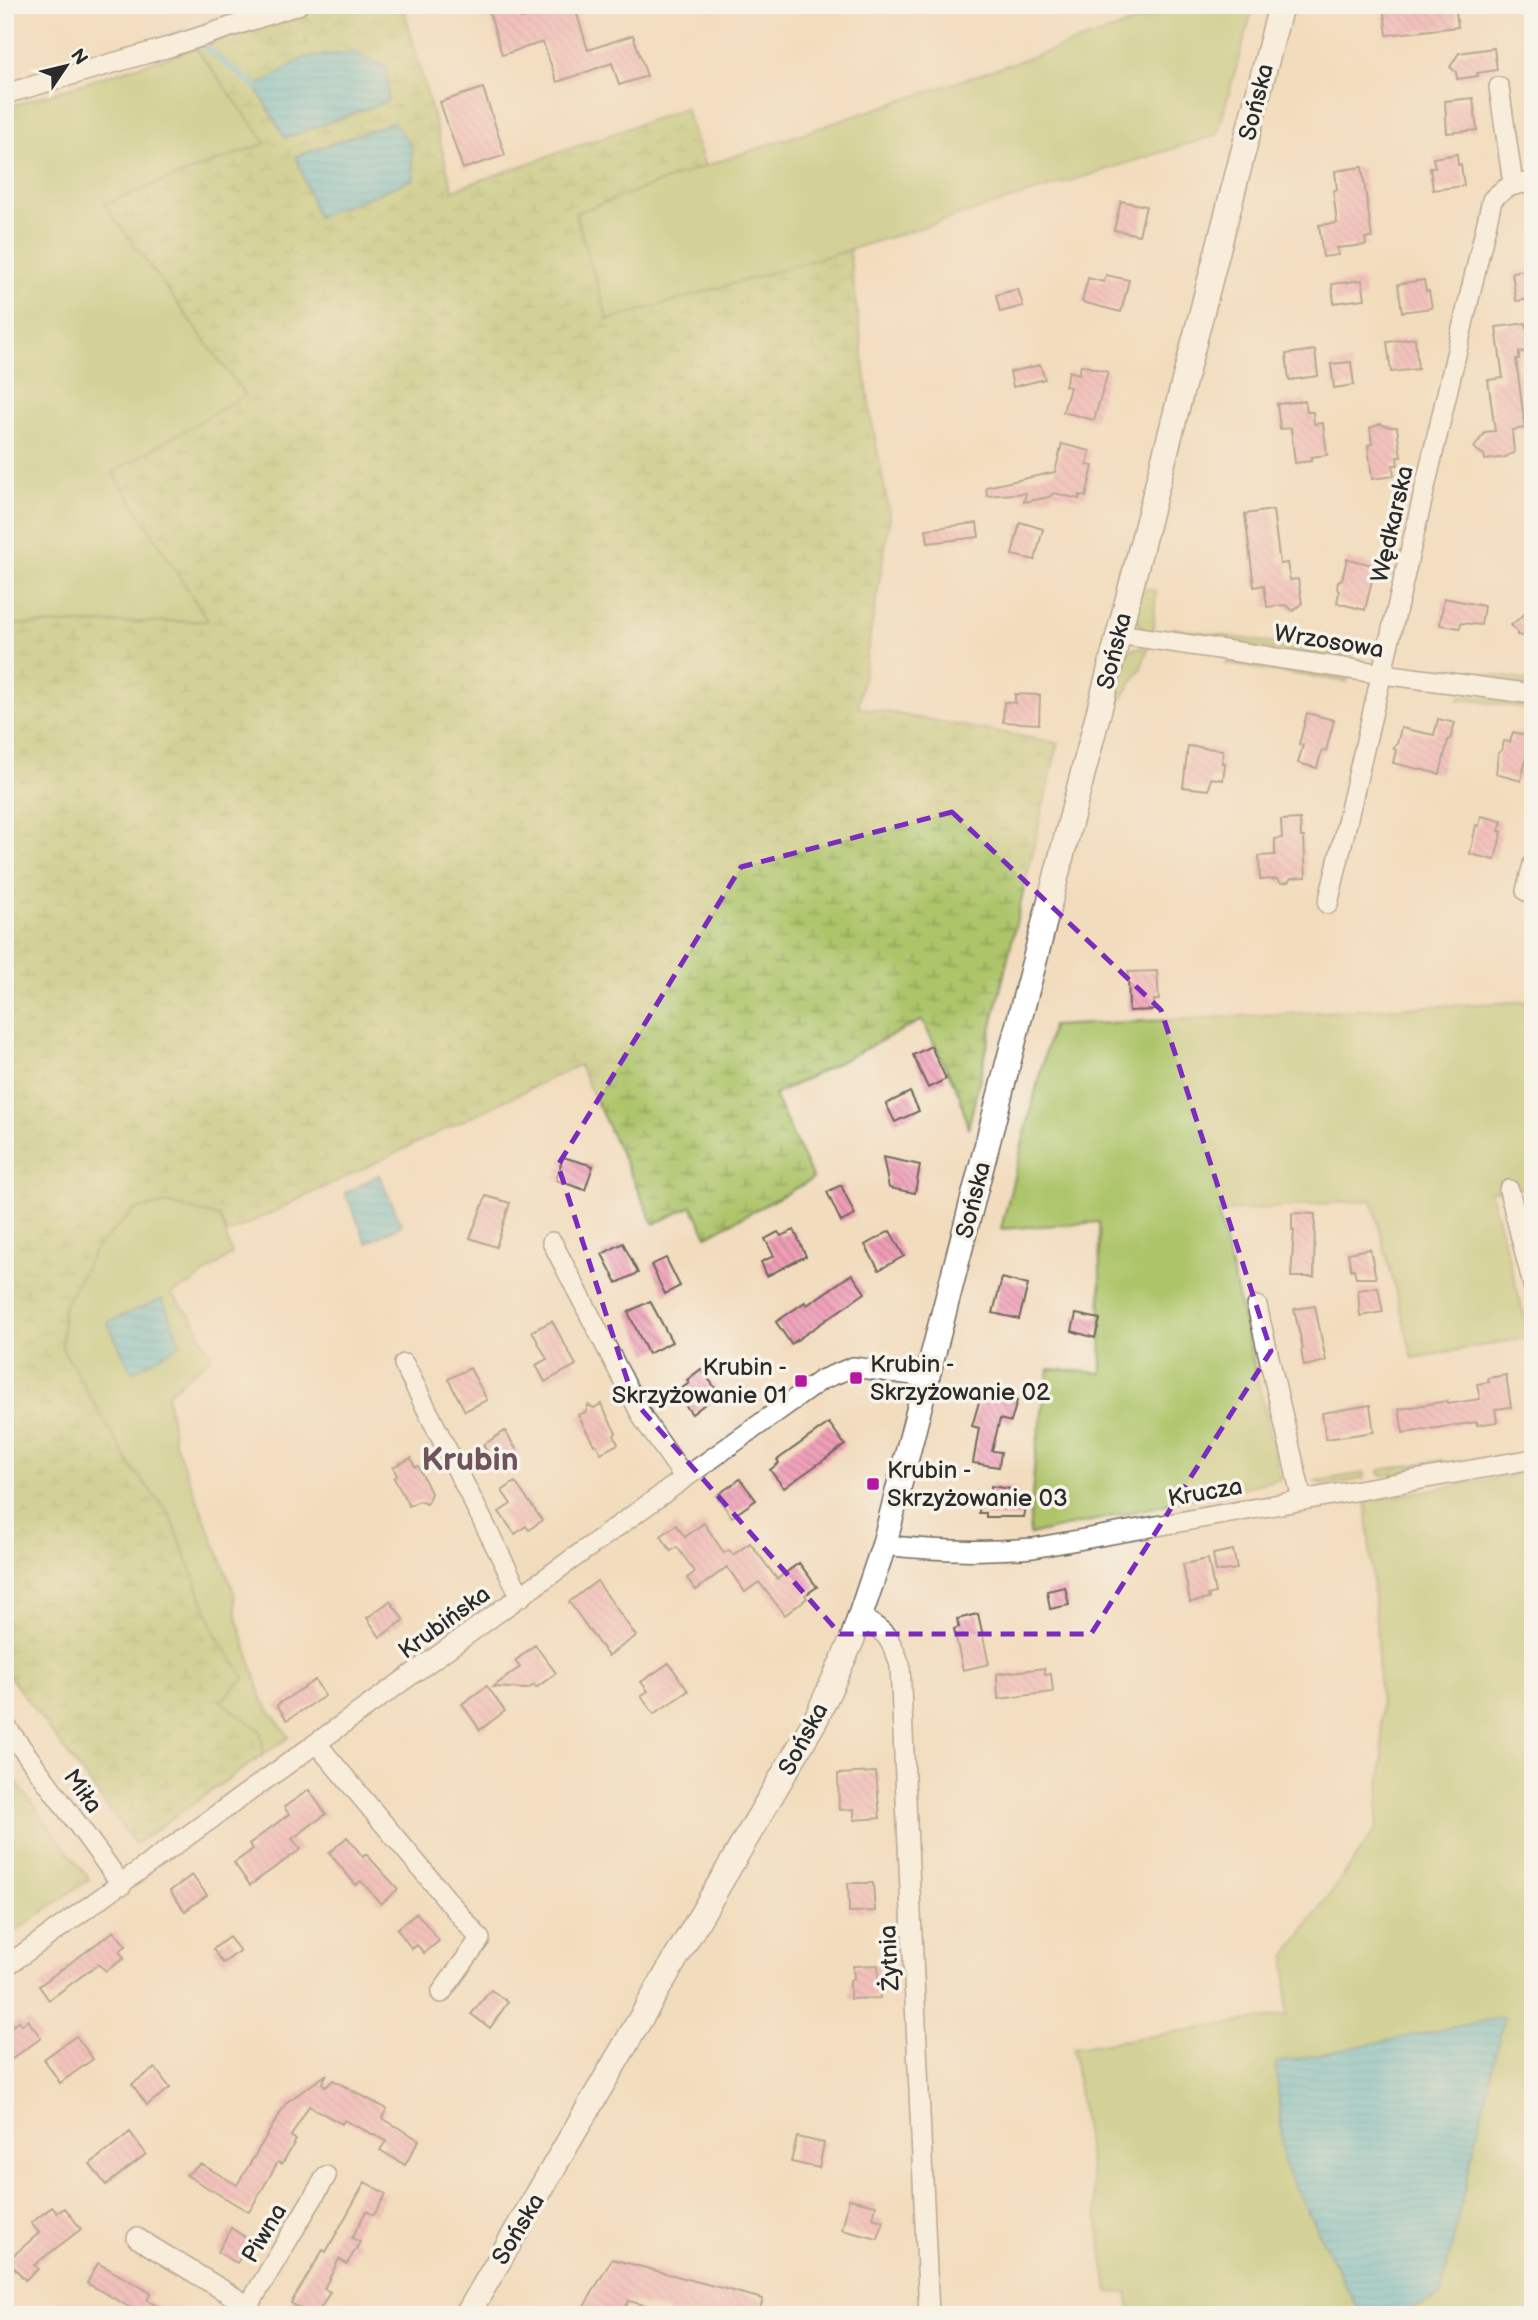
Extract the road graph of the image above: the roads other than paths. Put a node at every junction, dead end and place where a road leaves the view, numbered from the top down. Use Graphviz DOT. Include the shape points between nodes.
graph roads {
  1 [pos="298,5"];
  2 [pos="1281,5"];
  3 [pos="1499,87"];
  4 [pos="5,94"];
  5 [pos="1523,183"];
  6 [pos="1118,634"];
  7 [pos="1382,674"];
  8 [pos="1533,694"];
  9 [pos="1533,864"];
  10 [pos="1526,891"];
  11 [pos="1328,904"];
  12 [pos="1509,1190"];
  13 [pos="552,1242"];
  14 [pos="1533,1285"];
  15 [pos="1257,1306"];
  16 [pos="404,1364"];
  17 [pos="927,1377"];
  18 [pos="1533,1459"];
  19 [pos="685,1478"];
  20 [pos="1302,1499"];
  21 [pos="884,1545"];
  22 [pos="521,1597"];
  23 [pos="859,1616"];
  24 [pos="5,1725"];
  25 [pos="317,1744"];
  26 [pos="122,1885"];
  27 [pos="5,1967"];
  28 [pos="441,1993"];
  29 [pos="326,2176"];
  30 [pos="137,2238"];
  31 [pos="246,2310"];
  32 [pos="467,2315"];
  33 [pos="929,2315"];
  1 -- 4 [label="street"];
  2 -- 6 [label="street, Sońska"];
  3 -- 5 [label="street"];
  5 -- 7 [label="street, Wędkarska" via="1502,189 1493,200"];
  6 -- 7 [label="street, Wrzosowa"];
  6 -- 17 [label="street, Sońska"];
  7 -- 8 [label="street, Wrzosowa"];
  7 -- 11 [label="street, Wędkarska"];
  9 -- 10 [label="street"];
  12 -- 14 [label="street"];
  13 -- 19 [label="street" via="645,1420"];
  15 -- 20 [label="street"];
  16 -- 22 [label="street"];
  17 -- 19 [label="street, Krubińska" via="853,1367 837,1372"];
  17 -- 21 [label="street, Sońska"];
  18 -- 20 [label="street, Krucza"];
  19 -- 22 [label="street, Krubińska"];
  20 -- 21 [label="street, Krucza" via="1033,1548 987,1552"];
  21 -- 23 [label="street, Sońska"];
  22 -- 25 [label="street, Krubińska"];
  23 -- 32 [label="street, Sońska" via="816,1719"];
  23 -- 33 [label="street, Żytnia" via="884,1631 900,1665"];
  24 -- 26 [label="street, Miła"];
  25 -- 26 [label="street, Krubińska"];
  25 -- 28 [label="street" via="480,1939"];
  26 -- 27 [label="street, Krubińska"];
  29 -- 31 [label="street, Piwna"];
  30 -- 31 [label="street"];
}
